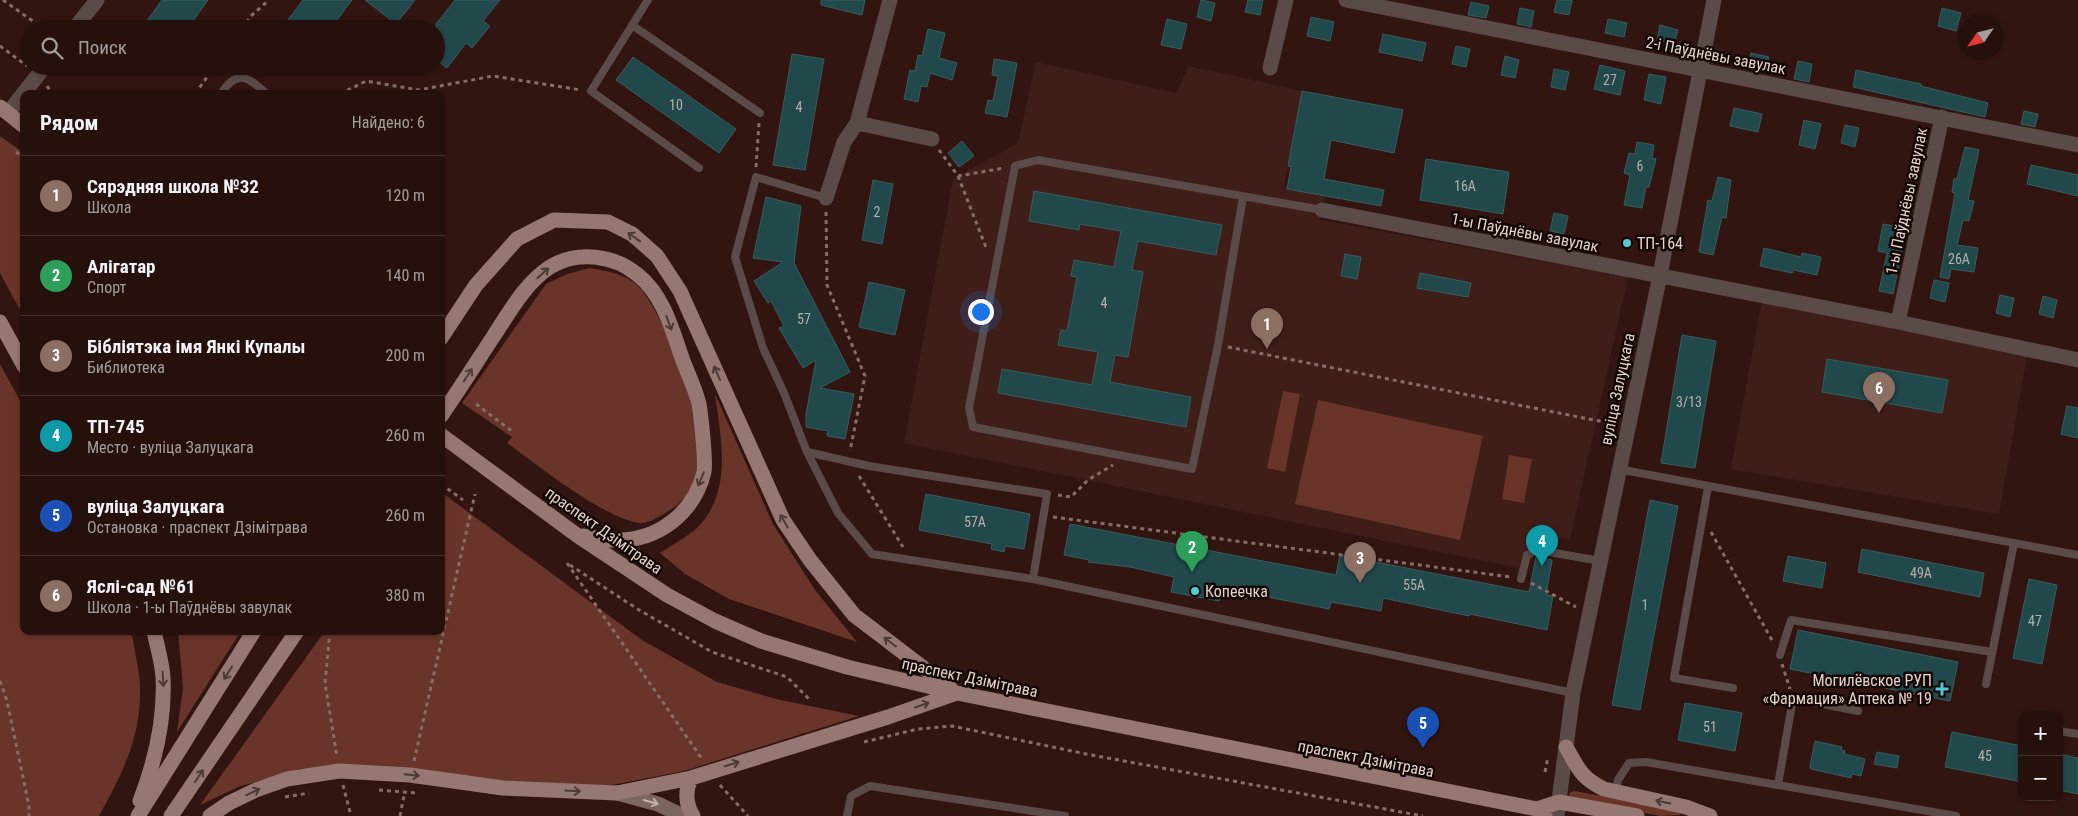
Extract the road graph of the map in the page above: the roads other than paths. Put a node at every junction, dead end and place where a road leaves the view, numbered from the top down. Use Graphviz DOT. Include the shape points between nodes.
graph roads {
  1 [pos="97,0"];
  2 [pos="648,0"];
  3 [pos="890,0"];
  4 [pos="1286,0"];
  5 [pos="1346,0"];
  6 [pos="1714,0"];
  7 [pos="81,20"];
  8 [pos="632,25"];
  9 [pos="1270,68"];
  10 [pos="1699,69"];
  11 [pos="36,75"];
  12 [pos="22,90"];
  13 [pos="224,90"];
  14 [pos="262,90"];
  15 [pos="20,92"];
  16 [pos="4,110"];
  17 [pos="760,113"];
  18 [pos="1942,117"];
  19 [pos="20,123"];
  20 [pos="857,123"];
  21 [pos="932,139"];
  22 [pos="2078,146"];
  23 [pos="699,168"];
  24 [pos="1243,196"];
  25 [pos="826,198"];
  26 [pos="1322,210"];
  27 [pos="1660,275"];
  28 [pos="0,322"];
  29 [pos="1898,322"];
  30 [pos="445,332"];
  31 [pos="20,359"];
  32 [pos="2078,360"];
  33 [pos="445,410"];
  34 [pos="445,438"];
  35 [pos="807,452"];
  36 [pos="1618,469"];
  37 [pos="1708,487"];
  38 [pos="578,536"];
  39 [pos="2014,543"];
  40 [pos="2078,555"];
  41 [pos="1600,561"];
  42 [pos="1033,579"];
  43 [pos="1521,579"];
  44 [pos="155,635"];
  45 [pos="251,635"];
  46 [pos="294,635"];
  47 [pos="1992,652"];
  48 [pos="1780,655"];
  49 [pos="1986,684"];
  50 [pos="1733,688"];
  51 [pos="957,693"];
  52 [pos="1573,693"];
  53 [pos="1858,711"];
  54 [pos="2063,731"];
  55 [pos="2078,734"];
  56 [pos="1566,747"];
  57 [pos="691,778"];
  58 [pos="1778,785"];
  59 [pos="1616,792"];
  60 [pos="617,793"];
  61 [pos="1558,809"];
  62 [pos="1020,812"];
  63 [pos="1541,812"];
  64 [pos="134,816"];
  65 [pos="138,816"];
  66 [pos="172,816"];
  67 [pos="210,816"];
  68 [pos="683,816"];
  69 [pos="693,816"];
  70 [pos="847,816"];
  71 [pos="1065,816"];
  72 [pos="1637,816"];
  73 [pos="1710,816"];
  74 [pos="1956,816"];
  1 -- 7 [label="street"];
  2 -- 8 [label="lane"];
  3 -- 20 [label="street"];
  4 -- 9 [label="street"];
  5 -- 10 [label="street, 2-і Паўднёвы завулак"];
  6 -- 10 [label="street, вуліца Залуцкага"];
  8 -- 17 [label="lane"];
  8 -- 23 [label="lane" via="592,92"];
  10 -- 18 [label="street, 2-і Паўднёвы завулак"];
  10 -- 27 [label="street, вуліца Залуцкага"];
  11 -- 12 [label="street"];
  13 -- 14 [label="lane" via="237,77 247,78"];
  15 -- 16 [label="street"];
  16 -- 19 [label="main road"];
  18 -- 22 [label="street, 2-і Паўднёвы завулак"];
  18 -- 29 [label="street, 1-ы Паўднёвы завулак"];
  20 -- 21 [label="street"];
  20 -- 25 [label="street" via="844,142"];
  24 -- 24 [label="lane" via="1038,160 1015,166 969,408 973,427 1192,469 1218,345"];
  24 -- 26 [label="lane"];
  25 -- 35 [label="lane" via="756,177 734,257 763,348"];
  26 -- 27 [label="street, 1-ы Паўднёвы завулак"];
  27 -- 29 [label="street, 1-ы Паўднёвы завулак"];
  27 -- 36 [label="street, вуліца Залуцкага"];
  28 -- 31 [label="main road"];
  29 -- 32 [label="street, 1-ы Паўднёвы завулак"];
  51 -- 30 [label="main road, one-way" via="854,615 810,560 783,520 680,291 657,256 632,234 608,222 554,220 517,239 476,285"];
  33 -- 38 [label="main road, one-way" via="511,310 530,285 550,267 567,258 586,255 625,265 640,276 666,314 699,404 704,471 690,505 669,525 652,534 615,540"];
  34 -- 38 [label="main road, праспект Дзімітрава"];
  35 -- 42 [label="lane" via="838,513 872,554"];
  35 -- 42 [label="lane" via="1048,494"];
  36 -- 37 [label="lane"];
  36 -- 41 [label="street, вуліца Залуцкага"];
  37 -- 39 [label="lane"];
  37 -- 50 [label="lane" via="1674,678"];
  38 -- 51 [label="main road, праспект Дзімітрава" via="667,595 761,641 847,667"];
  39 -- 40 [label="lane"];
  39 -- 47 [label="lane"];
  41 -- 43 [label="lane" via="1538,550 1528,555"];
  41 -- 52 [label="street, вуліца Залуцкага"];
  42 -- 52 [label="lane"];
  44 -- 64 [label="main road, one-way" via="163,675 163,710 149,772"];
  45 -- 65 [label="main road, one-way"];
  66 -- 46 [label="main road, one-way"];
  47 -- 48 [label="lane" via="1791,620"];
  47 -- 49 [label="lane"];
  57 -- 51 [label="main road, one-way"];
  51 -- 63 [label="main road, праспект Дзімітрава"];
  52 -- 56 [label="street, вуліца Залуцкага"];
  53 -- 58 [label="lane" via="1793,698"];
  54 -- 55 [label="lane"];
  56 -- 59 [label="main road" via="1581,775 1593,784"];
  56 -- 61 [label="street, вуліца Залуцкага"];
  57 -- 60 [label="main road"];
  57 -- 69 [label="main road" via="686,801"];
  58 -- 59 [label="lane" via="1646,762 1629,763 1618,780"];
  58 -- 74 [label="lane"];
  73 -- 59 [label="main road, one-way" via="1686,807"];
  67 -- 60 [label="main road, one-way" via="256,790 287,779 339,771 410,775 503,788"];
  60 -- 68 [label="street, one-way" via="658,804"];
  61 -- 63 [label="main road"];
  61 -- 72 [label="main road"];
  62 -- 70 [label="lane" via="870,786 851,796"];
  62 -- 71 [label="lane"];
}
